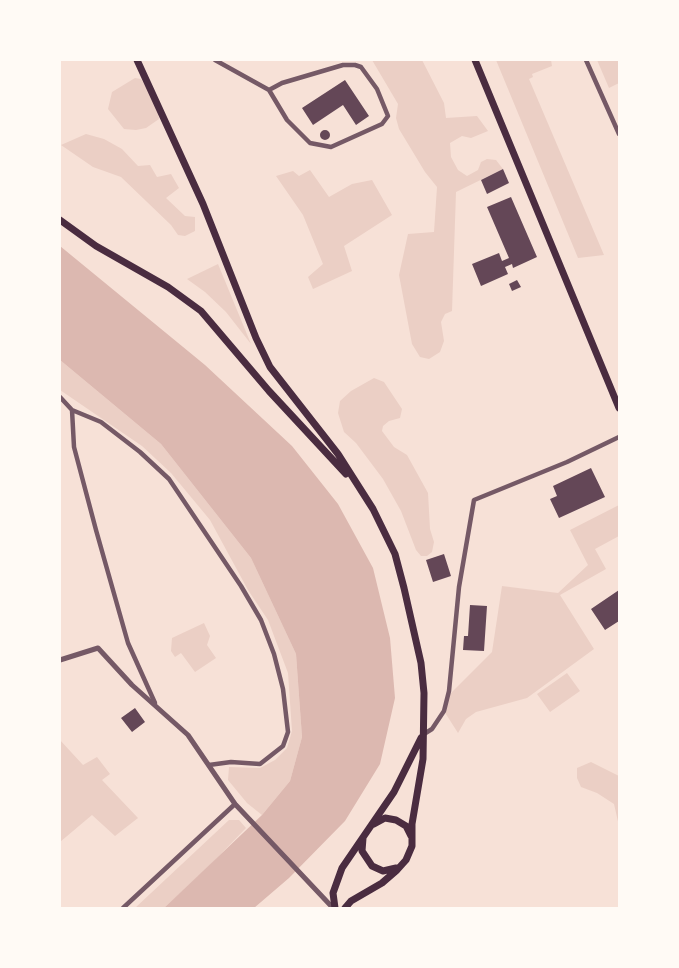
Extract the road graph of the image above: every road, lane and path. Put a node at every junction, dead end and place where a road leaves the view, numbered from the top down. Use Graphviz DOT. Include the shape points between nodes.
graph roads {
  1 [pos="137,60"];
  2 [pos="215,60"];
  3 [pos="475,60"];
  4 [pos="586,60"];
  5 [pos="269,90"];
  6 [pos="619,134"];
  7 [pos="60,220"];
  8 [pos="60,397"];
  9 [pos="619,408"];
  10 [pos="72,410"];
  11 [pos="619,437"];
  12 [pos="356,485"];
  13 [pos="60,660"];
  14 [pos="155,704"];
  15 [pos="422,735"];
  16 [pos="209,765"];
  17 [pos="235,804"];
  18 [pos="366,832"];
  19 [pos="412,838"];
  20 [pos="401,865"];
  21 [pos="123,908"];
  22 [pos="334,908"];
  23 [pos="345,908"];
  1 -- 12 [label="main road" via="203,204 270,367 338,454"];
  2 -- 5 [label="street"];
  3 -- 9 [label="main road"];
  4 -- 6 [label="street"];
  5 -- 5 [label="street" via="288,120 310,144 331,147 382,124 388,116 377,89 361,67 355,65 343,65"];
  7 -- 12 [label="main road" via="201,311"];
  8 -- 10 [label="street"];
  10 -- 14 [label="street" via="74,447 98,540 128,643"];
  10 -- 16 [label="street" via="102,422 169,479 261,620 283,689 288,732 283,746 260,764"];
  11 -- 15 [label="street" via="474,500 459,587 449,691 444,711 432,729"];
  12 -- 15 [label="main road" via="373,509 395,554 421,663"];
  13 -- 14 [label="street" via="98,648 132,685"];
  14 -- 16 [label="street" via="188,735"];
  15 -- 18 [label="main road" via="399,784"];
  15 -- 19 [label="main road" via="423,759"];
  16 -- 17 [label="street"];
  17 -- 21 [label="street"];
  17 -- 22 [label="street"];
  18 -- 19 [label="main road" via="376,822 391,818 406,826"];
  18 -- 20 [label="main road" via="361,845 372,866 383,871"];
  18 -- 22 [label="main road" via="336,881"];
  19 -- 20 [label="main road" via="409,854"];
  20 -- 23 [label="main road" via="382,883"];
}
